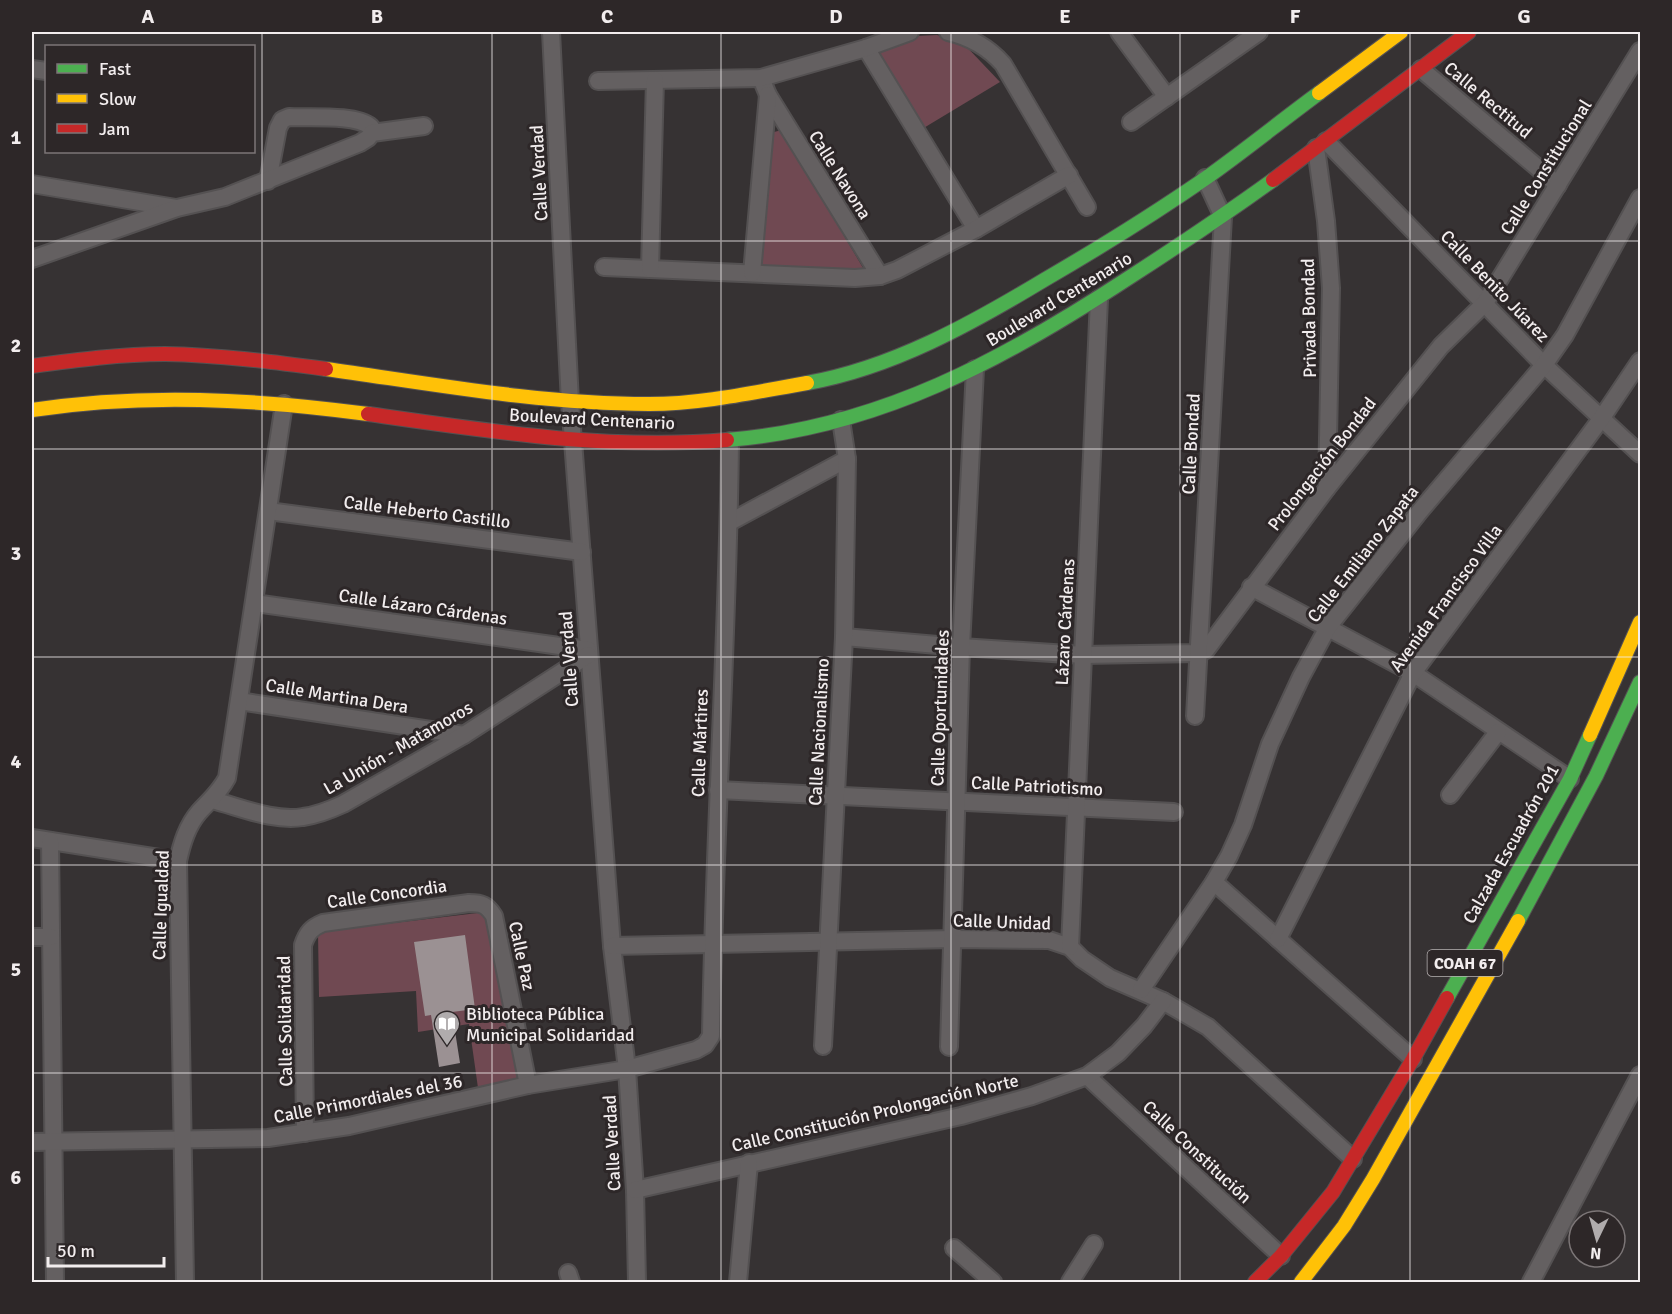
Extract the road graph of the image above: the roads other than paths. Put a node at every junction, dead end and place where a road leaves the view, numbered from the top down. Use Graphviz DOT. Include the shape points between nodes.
graph roads {
  1 [pos="551,32"];
  2 [pos="910,32"];
  3 [pos="948,32"];
  4 [pos="1119,32"];
  5 [pos="1401,32"];
  6 [pos="1469,32"];
  7 [pos="1254,33"];
  8 [pos="866,48"];
  9 [pos="1641,51"];
  10 [pos="1421,69"];
  11 [pos="761,78"];
  12 [pos="655,80"];
  13 [pos="598,81"];
  14 [pos="768,95"];
  15 [pos="1167,97"];
  16 [pos="1131,122"];
  17 [pos="424,126"];
  18 [pos="372,133"];
  19 [pos="1321,144"];
  20 [pos="1069,175"];
  21 [pos="1205,178"];
  22 [pos="268,181"];
  23 [pos="32,183"];
  24 [pos="1558,185"];
  25 [pos="1641,198"];
  26 [pos="1087,207"];
  27 [pos="177,208"];
  28 [pos="1223,217"];
  29 [pos="976,229"];
  30 [pos="32,259"];
  31 [pos="604,267"];
  32 [pos="650,269"];
  33 [pos="752,273"];
  34 [pos="880,276"];
  35 [pos="1099,299"];
  36 [pos="1485,303"];
  37 [pos="1641,361"];
  38 [pos="1544,365"];
  39 [pos="32,366"];
  40 [pos="975,369"];
  41 [pos="570,402"];
  42 [pos="284,404"];
  43 [pos="32,410"];
  44 [pos="1601,419"];
  45 [pos="842,420"];
  46 [pos="573,440"];
  47 [pos="730,441"];
  48 [pos="1641,454"];
  49 [pos="847,459"];
  50 [pos="1327,488"];
  51 [pos="268,511"];
  52 [pos="730,522"];
  53 [pos="582,552"];
  54 [pos="1251,587"];
  55 [pos="254,603"];
  56 [pos="1641,622"];
  57 [pos="1328,627"];
  58 [pos="844,637"];
  59 [pos="961,647"];
  60 [pos="588,652"];
  61 [pos="1198,653"];
  62 [pos="1083,654"];
  63 [pos="1413,674"];
  64 [pos="1641,682"];
  65 [pos="239,701"];
  66 [pos="1195,716"];
  67 [pos="1498,732"];
  68 [pos="464,735"];
  69 [pos="1570,779"];
  70 [pos="718,790"];
  71 [pos="835,795"];
  72 [pos="1450,795"];
  73 [pos="212,800"];
  74 [pos="957,801"];
  75 [pos="1076,807"];
  76 [pos="1174,812"];
  77 [pos="32,838"];
  78 [pos="50,841"];
  79 [pos="178,861"];
  80 [pos="1214,882"];
  81 [pos="488,907"];
  82 [pos="32,937"];
  83 [pos="51,937"];
  84 [pos="952,939"];
  85 [pos="1278,939"];
  86 [pos="827,941"];
  87 [pos="713,942"];
  88 [pos="303,945"];
  89 [pos="612,946"];
  90 [pos="1070,947"];
  91 [pos="1141,990"];
  92 [pos="1163,1000"];
  93 [pos="705,1045"];
  94 [pos="823,1046"];
  95 [pos="949,1047"];
  96 [pos="1413,1059"];
  97 [pos="627,1069"];
  98 [pos="1641,1075"];
  99 [pos="1087,1076"];
  100 [pos="528,1085"];
  101 [pos="305,1133"];
  102 [pos="184,1138"];
  103 [pos="32,1142"];
  104 [pos="53,1142"];
  105 [pos="1353,1160"];
  106 [pos="749,1163"];
  107 [pos="635,1190"];
  108 [pos="1094,1244"];
  109 [pos="954,1248"];
  110 [pos="1281,1256"];
  111 [pos="55,1282"];
  112 [pos="185,1282"];
  113 [pos="637,1282"];
  114 [pos="738,1282"];
  115 [pos="993,1282"];
  116 [pos="1070,1282"];
  117 [pos="1255,1282"];
  118 [pos="1303,1282"];
  119 [pos="1531,1282"];
  1 -- 41 [label="street, Calle Verdad"];
  2 -- 8 [label="street"];
  3 -- 20 [label="street" via="990,50 1003,64"];
  4 -- 15 [label="street"];
  5 -- 21 [label="main road, Boulevard Centenario"];
  6 -- 10 [label="main road, Boulevard Centenario"];
  7 -- 15 [label="street"];
  8 -- 11 [label="street"];
  8 -- 29 [label="street"];
  9 -- 24 [label="street, Calle Constitucional"];
  10 -- 19 [label="main road, Boulevard Centenario"];
  10 -- 24 [label="street, Calle Rectitud"];
  11 -- 12 [label="street"];
  11 -- 14 [label="street, Calle Navona"];
  12 -- 13 [label="street"];
  12 -- 32 [label="street"];
  14 -- 33 [label="street, Calle Navona"];
  14 -- 34 [label="street, Calle Navona"];
  15 -- 16 [label="street"];
  17 -- 18 [label="street"];
  18 -- 22 [label="street" via="360,143"];
  18 -- 22 [label="street" via="366,122 354,120 282,120"];
  19 -- 28 [label="main road, Boulevard Centenario"];
  19 -- 36 [label="street, Calle Benito Júarez"];
  19 -- 50 [label="street, Privada Bondad" via="1330,288"];
  20 -- 26 [label="street"];
  20 -- 29 [label="street"];
  21 -- 28 [label="street, Calle Bondad"];
  21 -- 41 [label="main road, Boulevard Centenario" via="1003,305 881,363 813,382 726,397 651,404"];
  22 -- 27 [label="street"];
  23 -- 27 [label="street"];
  24 -- 36 [label="street, Calle Constitucional"];
  25 -- 38 [label="street, Calle Emiliano Zapata" via="1565,335"];
  27 -- 30 [label="street"];
  28 -- 35 [label="main road, Boulevard Centenario"];
  28 -- 61 [label="street, Calle Bondad"];
  29 -- 34 [label="street"];
  31 -- 32 [label="street"];
  32 -- 33 [label="street"];
  33 -- 34 [label="street"];
  35 -- 40 [label="main road, Boulevard Centenario"];
  35 -- 62 [label="street, Lázaro Cárdenas"];
  36 -- 38 [label="street, Calle Benito Júarez"];
  36 -- 50 [label="street, Prolongación Bondad" via="1441,346"];
  37 -- 44 [label="street, Avenida Francisco Villa"];
  38 -- 44 [label="street, Calle Benito Júarez"];
  38 -- 57 [label="street, Calle Emiliano Zapata"];
  39 -- 41 [label="main road, Boulevard Centenario" via="164,354 242,358"];
  40 -- 45 [label="main road, Boulevard Centenario"];
  40 -- 59 [label="street, Calle Oportunidades"];
  41 -- 46 [label="street, Calle Verdad"];
  42 -- 43 [label="main road, Boulevard Centenario" via="130,399"];
  42 -- 46 [label="main road, Boulevard Centenario"];
  42 -- 51 [label="street, Calle Igualdad"];
  44 -- 48 [label="street, Calle Benito Júarez"];
  44 -- 63 [label="street, Avenida Francisco Villa"];
  45 -- 47 [label="main road, Boulevard Centenario"];
  45 -- 49 [label="street, Calle Nacionalismo"];
  46 -- 47 [label="main road, Boulevard Centenario" via="652,444"];
  46 -- 53 [label="street, Calle Verdad"];
  47 -- 52 [label="street, Calle Mártires"];
  49 -- 52 [label="street"];
  49 -- 58 [label="street, Calle Nacionalismo"];
  50 -- 54 [label="street, Prolongación Bondad"];
  51 -- 53 [label="street, Calle Heberto Castillo"];
  51 -- 55 [label="street, Calle Igualdad"];
  52 -- 70 [label="street, Calle Mártires"];
  53 -- 60 [label="street, Calle Verdad"];
  54 -- 57 [label="street"];
  54 -- 61 [label="street, Prolongación Bondad" via="1210,646"];
  55 -- 60 [label="street, Calle Lázaro Cárdenas"];
  55 -- 65 [label="street, Calle Igualdad"];
  56 -- 69 [label="main road, Calzada Escuadrón 201 / COAH 67"];
  57 -- 63 [label="street"];
  57 -- 80 [label="street, Calle Emiliano Zapata" via="1270,744 1243,825"];
  58 -- 59 [label="street"];
  58 -- 71 [label="street, Calle Nacionalismo"];
  59 -- 62 [label="street"];
  59 -- 74 [label="street, Calle Oportunidades"];
  60 -- 68 [label="street, La Unión - Matamoros"];
  60 -- 89 [label="street, Calle Verdad"];
  61 -- 62 [label="street"];
  61 -- 66 [label="street, Calle Bondad"];
  62 -- 75 [label="street, Lázaro Cárdenas"];
  63 -- 67 [label="street"];
  63 -- 85 [label="street, Avenida Francisco Villa"];
  64 -- 118 [label="main road, COAH 67" via="1553,859 1373,1179"];
  65 -- 68 [label="street, Calle Martina Dera"];
  65 -- 73 [label="street, Calle Igualdad" via="227,778"];
  67 -- 69 [label="street"];
  67 -- 72 [label="street"];
  68 -- 73 [label="street, La Unión - Matamoros" via="323,813 301,818 274,816"];
  69 -- 96 [label="main road, Calzada Escuadrón 201 / COAH 67"];
  70 -- 71 [label="street, Calle Patriotismo"];
  70 -- 87 [label="street, Calle Mártires"];
  71 -- 74 [label="street, Calle Patriotismo"];
  71 -- 86 [label="street, Calle Nacionalismo"];
  73 -- 79 [label="street, Calle Igualdad" via="191,823"];
  74 -- 75 [label="street, Calle Patriotismo"];
  74 -- 84 [label="street, Calle Oportunidades"];
  75 -- 76 [label="street, Calle Patriotismo"];
  75 -- 90 [label="street, Lázaro Cárdenas"];
  77 -- 78 [label="street"];
  78 -- 79 [label="street"];
  78 -- 83 [label="street"];
  79 -- 102 [label="street, Calle Igualdad"];
  80 -- 85 [label="street"];
  80 -- 91 [label="street, Calle Emiliano Zapata"];
  81 -- 88 [label="street, Calle Concordia" via="469,903 323,923 312,928"];
  81 -- 100 [label="street, Calle Paz" via="494,916"];
  82 -- 83 [label="street"];
  83 -- 104 [label="street"];
  84 -- 86 [label="street, Calle Unidad"];
  84 -- 90 [label="street, Calle Unidad" via="1049,940"];
  84 -- 95 [label="street, Calle Oportunidades"];
  85 -- 96 [label="street"];
  86 -- 87 [label="street, Calle Unidad"];
  86 -- 94 [label="street, Calle Nacionalismo"];
  87 -- 89 [label="street, Calle Unidad"];
  87 -- 93 [label="street, Calle Mártires" via="711,1036"];
  88 -- 101 [label="street, Calle Solidaridad"];
  89 -- 97 [label="street, Calle Verdad"];
  90 -- 91 [label="street, Calle Unidad" via="1110,978"];
  91 -- 92 [label="street, Calle Unidad"];
  92 -- 99 [label="street, Calle Constitución Prolongación Norte" via="1118,1053"];
  92 -- 105 [label="street, Calle Unidad" via="1208,1027"];
  93 -- 97 [label="street, Calle Primordiales del 36"];
  96 -- 105 [label="main road, Calzada Escuadrón 201 / COAH 67"];
  97 -- 100 [label="street, Calle Primordiales del 36"];
  97 -- 107 [label="street, Calle Verdad"];
  98 -- 119 [label="street"];
  99 -- 106 [label="street, Calle Constitución Prolongación Norte" via="961,1116"];
  99 -- 110 [label="street, Calle Constitución"];
  100 -- 101 [label="street, Calle Primordiales del 36"];
  101 -- 102 [label="street, Calle Primordiales del 36" via="268,1138"];
  102 -- 104 [label="street, Calle Primordiales del 36"];
  102 -- 112 [label="street, Calle Igualdad"];
  103 -- 104 [label="street, Calle Primordiales del 36"];
  104 -- 111 [label="street"];
  105 -- 110 [label="main road, Calzada Escuadrón 201 / COAH 67" via="1315,1216"];
  106 -- 107 [label="street, Calle Constitución Prolongación Norte"];
  106 -- 114 [label="street"];
  107 -- 113 [label="street, Calle Verdad"];
  108 -- 116 [label="street"];
  109 -- 115 [label="street"];
  110 -- 117 [label="main road, Calzada Escuadrón 201 / COAH 67"];
}
